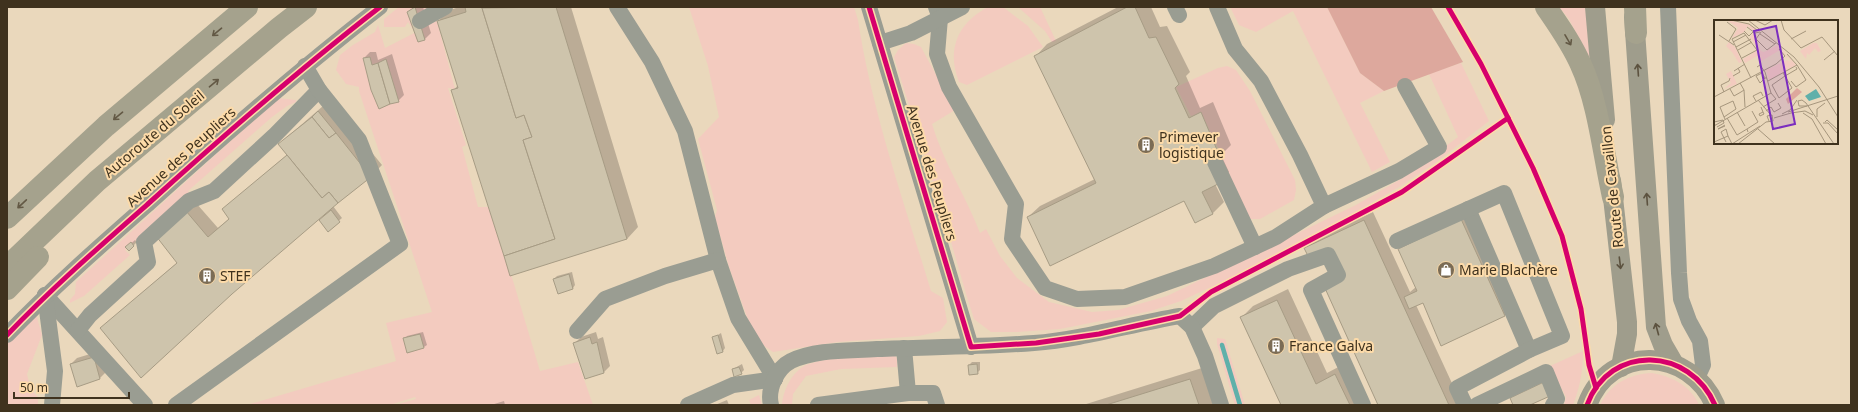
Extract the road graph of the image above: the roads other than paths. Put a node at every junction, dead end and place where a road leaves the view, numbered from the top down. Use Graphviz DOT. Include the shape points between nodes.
graph roads {
  1 [pos="247,7"];
  2 [pos="306,7"];
  3 [pos="380,7"];
  4 [pos="445,7"];
  5 [pos="617,7"];
  6 [pos="869,7"];
  7 [pos="962,7"];
  8 [pos="1217,7"];
  9 [pos="1546,7"];
  10 [pos="1595,7"];
  11 [pos="1634,7"];
  12 [pos="1668,7"];
  13 [pos="938,12"];
  14 [pos="420,21"];
  15 [pos="1636,33"];
  16 [pos="880,43"];
  17 [pos="305,66"];
  18 [pos="1405,86"];
  19 [pos="319,90"];
  20 [pos="1215,162"];
  21 [pos="97,182"];
  22 [pos="1612,197"];
  23 [pos="1324,206"];
  24 [pos="1468,209"];
  25 [pos="7,218"];
  26 [pos="1397,241"];
  27 [pos="1254,247"];
  28 [pos="718,260"];
  29 [pos="7,267"];
  30 [pos="7,289"];
  31 [pos="45,295"];
  32 [pos="1192,327"];
  33 [pos="78,330"];
  34 [pos="577,331"];
  35 [pos="7,335"];
  36 [pos="971,347"];
  37 [pos="904,348"];
  38 [pos="1529,350"];
  39 [pos="1674,364"];
  40 [pos="1621,367"];
  41 [pos="1698,378"];
  42 [pos="775,379"];
  43 [pos="908,393"];
  44 [pos="52,405"];
  45 [pos="145,405"];
  46 [pos="176,405"];
  47 [pos="688,405"];
  48 [pos="771,405"];
  49 [pos="818,405"];
  50 [pos="937,405"];
  51 [pos="1221,405"];
  52 [pos="1363,405"];
  53 [pos="1465,405"];
  54 [pos="1477,405"];
  55 [pos="1553,405"];
  56 [pos="1588,405"];
  57 [pos="1715,405"];
  1 -- 25 [label="highway, one-way" via="106,126"];
  21 -- 2 [label="highway, Autoroute du Soleil, one-way"];
  3 -- 17 [label="street, Avenue des Peupliers"];
  4 -- 14 [label="street"];
  5 -- 28 [label="street" via="652,62 685,130"];
  6 -- 16 [label="street, Avenue des Peupliers"];
  7 -- 13 [label="street"];
  8 -- 23 [label="street" via="1235,49 1261,81"];
  9 -- 22 [label="highway, one-way" via="1568,39 1584,73 1592,98"];
  10 -- 22 [label="main road, Route de Cavaillon"];
  11 -- 15 [label="highway"];
  12 -- 41 [label="street" via="1679,273 1682,299 1700,341 1703,365"];
  13 -- 16 [label="street" via="911,33"];
  13 -- 27 [label="street" via="939,61 950,87 1016,204 1012,239 1045,288 1077,299 1125,297 1214,266"];
  39 -- 15 [label="main road, one-way" via="1656,327"];
  16 -- 36 [label="street, Avenue des Peupliers"];
  17 -- 19 [label="street"];
  17 -- 31 [label="street, Avenue des Peupliers"];
  18 -- 23 [label="street" via="1439,147 1399,171"];
  19 -- 33 [label="street" via="214,191 189,202 144,242 148,262 90,315"];
  19 -- 46 [label="street" via="359,140 400,244"];
  20 -- 27 [label="street"];
  21 -- 29 [label="highway, Autoroute du Soleil"];
  21 -- 30 [label="highway" via="59,234"];
  22 -- 40 [label="main road, Route de Cavaillon, one-way" via="1627,322"];
  23 -- 27 [label="street" via="1299,223"];
  24 -- 26 [label="street"];
  24 -- 38 [label="street"];
  24 -- 38 [label="street" via="1504,193 1562,336"];
  28 -- 34 [label="street" via="665,276 605,299"];
  28 -- 42 [label="street" via="738,318"];
  31 -- 33 [label="street"];
  31 -- 35 [label="street, Avenue des Peupliers"];
  31 -- 44 [label="street" via="55,371"];
  32 -- 36 [label="street" via="1180,316 1099,334 1044,342"];
  32 -- 51 [label="street" via="1205,356"];
  32 -- 52 [label="street" via="1214,306 1288,269 1328,255 1338,275 1311,290"];
  33 -- 45 [label="street"];
  36 -- 37 [label="street"];
  37 -- 42 [label="street" via="819,352 781,367"];
  37 -- 43 [label="street"];
  38 -- 53 [label="street" via="1457,388"];
  39 -- 40 [label="main road" via="1653,360"];
  39 -- 41 [label="main road"];
  40 -- 56 [label="main road" via="1601,382"];
  41 -- 57 [label="main road"];
  42 -- 47 [label="street" via="733,385"];
  42 -- 48 [label="street"];
  43 -- 49 [label="street"];
  43 -- 50 [label="street" via="933,393"];
  54 -- 55 [label="street" via="1546,372 1557,399"];
}
